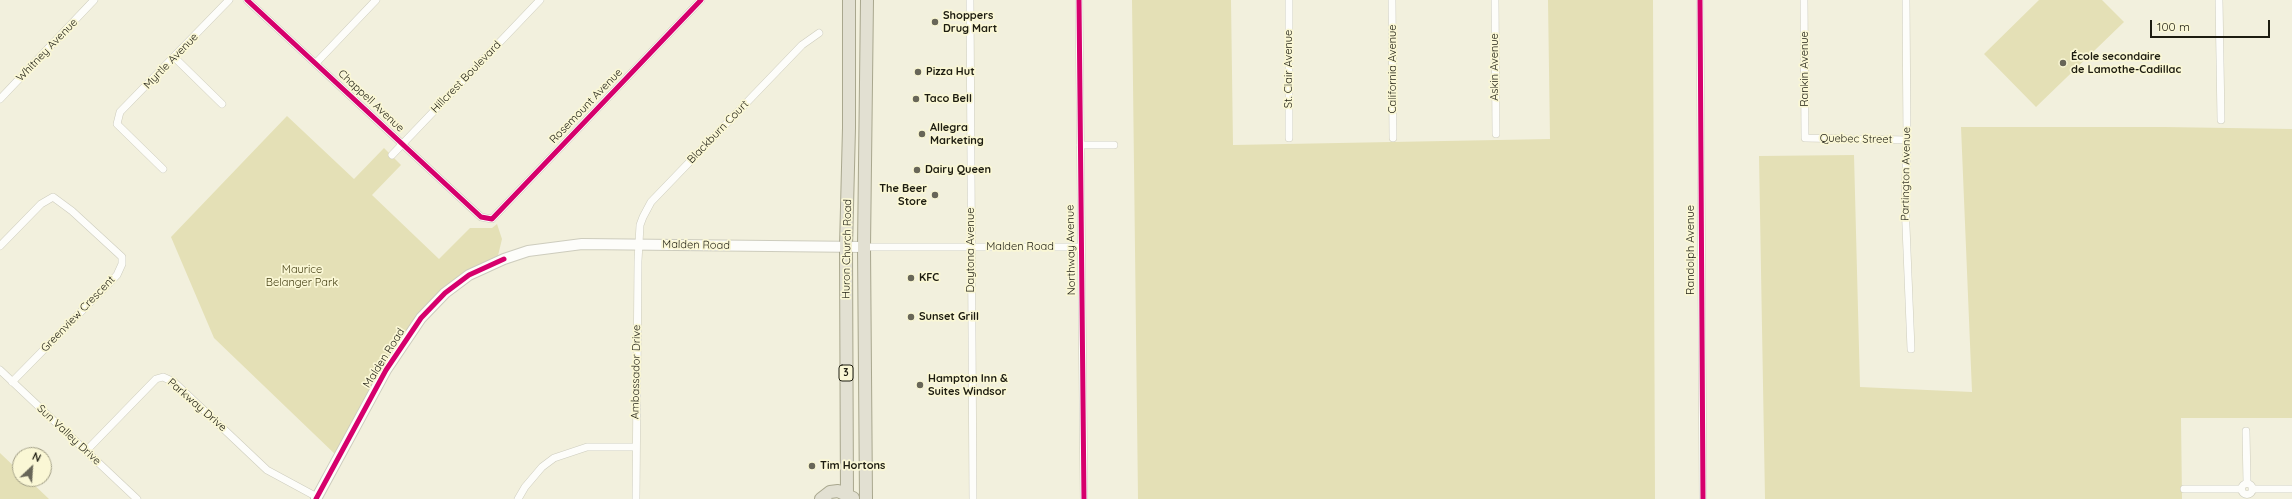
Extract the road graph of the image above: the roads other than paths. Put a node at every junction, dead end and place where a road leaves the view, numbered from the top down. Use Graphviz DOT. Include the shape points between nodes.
graph roads {
  1 [pos="94,0"];
  2 [pos="229,0"];
  3 [pos="247,0"];
  4 [pos="376,0"];
  5 [pos="540,0"];
  6 [pos="701,0"];
  7 [pos="849,0"];
  8 [pos="867,0"];
  9 [pos="970,0"];
  10 [pos="1079,0"];
  11 [pos="1288,0"];
  12 [pos="1392,0"];
  13 [pos="1495,0"];
  14 [pos="1700,0"];
  15 [pos="1804,0"];
  16 [pos="1906,0"];
  17 [pos="2219,0"];
  18 [pos="820,33"];
  19 [pos="175,58"];
  20 [pos="316,63"];
  21 [pos="0,99"];
  22 [pos="222,104"];
  23 [pos="2220,120"];
  24 [pos="1496,134"];
  25 [pos="1289,138"];
  26 [pos="1393,138"];
  27 [pos="1805,138"];
  28 [pos="1907,140"];
  29 [pos="402,144"];
  30 [pos="1080,145"];
  31 [pos="1114,145"];
  32 [pos="392,155"];
  33 [pos="163,169"];
  34 [pos="481,217"];
  35 [pos="639,244"];
  36 [pos="0,246"];
  37 [pos="846,247"];
  38 [pos="864,247"];
  39 [pos="971,247"];
  40 [pos="1081,247"];
  41 [pos="1911,349"];
  42 [pos="0,370"];
  43 [pos="12,382"];
  44 [pos="2246,431"];
  45 [pos="636,447"];
  46 [pos="86,451"];
  47 [pos="2184,489"];
  48 [pos="2292,489"];
  49 [pos="2247,491"];
  50 [pos="317,498"];
  51 [pos="849,498"];
  52 [pos="137,499"];
  53 [pos="518,499"];
  54 [pos="636,499"];
  55 [pos="821,499"];
  56 [pos="866,499"];
  57 [pos="972,499"];
  58 [pos="1084,499"];
  59 [pos="1703,499"];
  1 -- 21 [label="street, Whitney Avenue"];
  2 -- 19 [label="street, Myrtle Avenue"];
  3 -- 20 [label="street, Chappell Avenue"];
  4 -- 20 [label="street"];
  5 -- 29 [label="street, Hillcrest Boulevard"];
  6 -- 34 [label="street, Rosemount Avenue" via="492,219"];
  7 -- 37 [label="highway, Huron Church Road / 3"];
  8 -- 38 [label="highway, Huron Church Road / 3"];
  9 -- 39 [label="street, Daytona Avenue"];
  10 -- 30 [label="street, Northway Avenue"];
  11 -- 25 [label="street, St. Clair Avenue"];
  12 -- 26 [label="street, California Avenue"];
  13 -- 24 [label="street, Askin Avenue"];
  14 -- 59 [label="street, Randolph Avenue"];
  15 -- 27 [label="street, Rankin Avenue"];
  16 -- 28 [label="street, Partington Avenue"];
  17 -- 23 [label="street"];
  18 -- 35 [label="street, Blackburn Court" via="802,45 651,202 640,225"];
  19 -- 22 [label="street"];
  19 -- 33 [label="street, Myrtle Avenue" via="120,112 117,124"];
  20 -- 29 [label="street, Chappell Avenue"];
  27 -- 28 [label="street, Quebec Street"];
  28 -- 41 [label="street, Partington Avenue" via="1905,202"];
  29 -- 32 [label="street, Hillcrest Boulevard"];
  29 -- 34 [label="street, Chappell Avenue"];
  30 -- 31 [label="street"];
  30 -- 40 [label="street, Northway Avenue"];
  35 -- 37 [label="main road, Malden Road"];
  35 -- 45 [label="street, Ambassador Drive"];
  35 -- 50 [label="main road, Malden Road" via="582,244 528,251 469,275 446,293 421,318 386,370"];
  36 -- 43 [label="street, Greenview Crescent" via="41,204 53,197 122,257 117,275"];
  37 -- 38 [label="main road, Malden Road"];
  37 -- 51 [label="highway, Huron Church Road / 3"];
  38 -- 39 [label="street, Malden Road"];
  38 -- 56 [label="highway, Huron Church Road / 3"];
  39 -- 40 [label="street, Malden Road"];
  39 -- 57 [label="street, Daytona Avenue"];
  40 -- 58 [label="street, Northway Avenue"];
  42 -- 43 [label="street, Sun Valley Drive"];
  43 -- 46 [label="street, Sun Valley Drive"];
  44 -- 49 [label="street"];
  45 -- 53 [label="street" via="587,447 554,458 542,467"];
  45 -- 54 [label="street, Ambassador Drive"];
  46 -- 50 [label="street, Parkway Drive" via="156,378 163,377 174,382 267,470"];
  46 -- 52 [label="street, Sun Valley Drive"];
  47 -- 49 [label="street"];
  48 -- 49 [label="street"];
  51 -- 55 [label="highway" via="838,491 830,492"];
}
